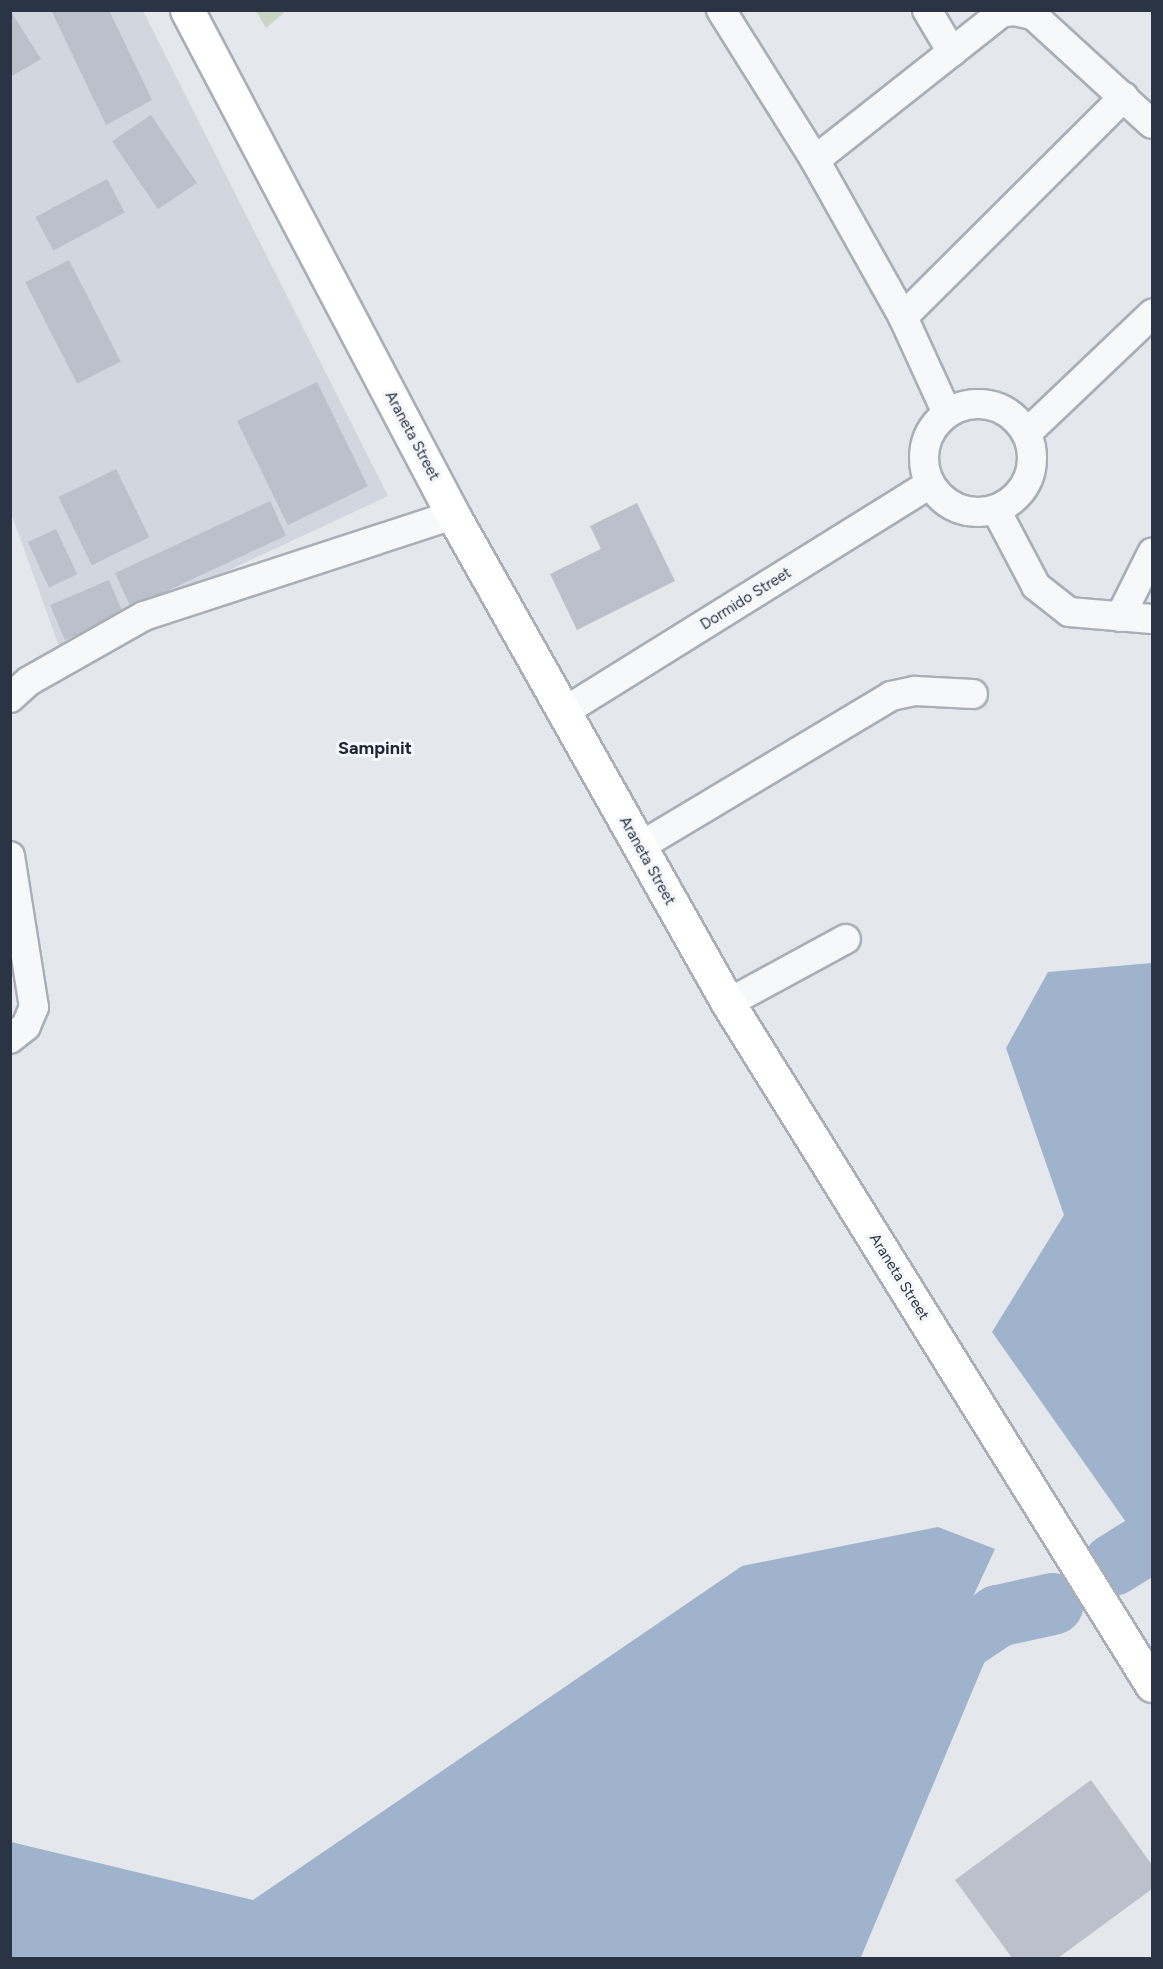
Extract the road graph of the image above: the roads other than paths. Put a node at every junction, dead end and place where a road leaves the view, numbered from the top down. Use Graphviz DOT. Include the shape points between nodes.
graph roads {
  1 [pos="187,10"];
  2 [pos="721,10"];
  3 [pos="927,10"];
  4 [pos="952,52"];
  5 [pos="1124,97"];
  6 [pos="1152,124"];
  7 [pos="815,160"];
  8 [pos="1152,314"];
  9 [pos="903,317"];
  10 [pos="947,413"];
  11 [pos="1027,433"];
  12 [pos="930,484"];
  13 [pos="996,510"];
  14 [pos="453,515"];
  15 [pos="1152,553"];
  16 [pos="1120,617"];
  17 [pos="1152,620"];
  18 [pos="973,694"];
  19 [pos="10,698"];
  20 [pos="562,713"];
  21 [pos="639,847"];
  22 [pos="10,856"];
  23 [pos="846,939"];
  24 [pos="728,1003"];
  25 [pos="10,1039"];
  26 [pos="1152,1685"];
  1 -- 14 [label="main road, Araneta Street"];
  2 -- 7 [label="street"];
  3 -- 4 [label="street"];
  4 -- 5 [label="street" via="1001,13 1033,15"];
  4 -- 7 [label="street"];
  5 -- 6 [label="street"];
  5 -- 9 [label="street"];
  7 -- 9 [label="street"];
  8 -- 11 [label="street"];
  9 -- 10 [label="street"];
  10 -- 11 [label="street" via="968,404 991,404 1012,415"];
  10 -- 12 [label="street" via="925,445"];
  11 -- 13 [label="street" via="1033,456 1028,479 1015,498"];
  12 -- 13 [label="street" via="947,503 970,513"];
  12 -- 20 [label="street, Dormido Street"];
  13 -- 16 [label="street" via="1036,586 1069,612"];
  14 -- 19 [label="street" via="144,616 29,681"];
  14 -- 20 [label="main road, Araneta Street"];
  15 -- 16 [label="street"];
  16 -- 17 [label="street"];
  18 -- 21 [label="street" via="915,691 891,696"];
  20 -- 21 [label="main road, Araneta Street"];
  21 -- 24 [label="main road, Araneta Street"];
  22 -- 25 [label="street" via="34,1007 26,1026"];
  23 -- 24 [label="street"];
  24 -- 26 [label="main road, Araneta Street"];
}
